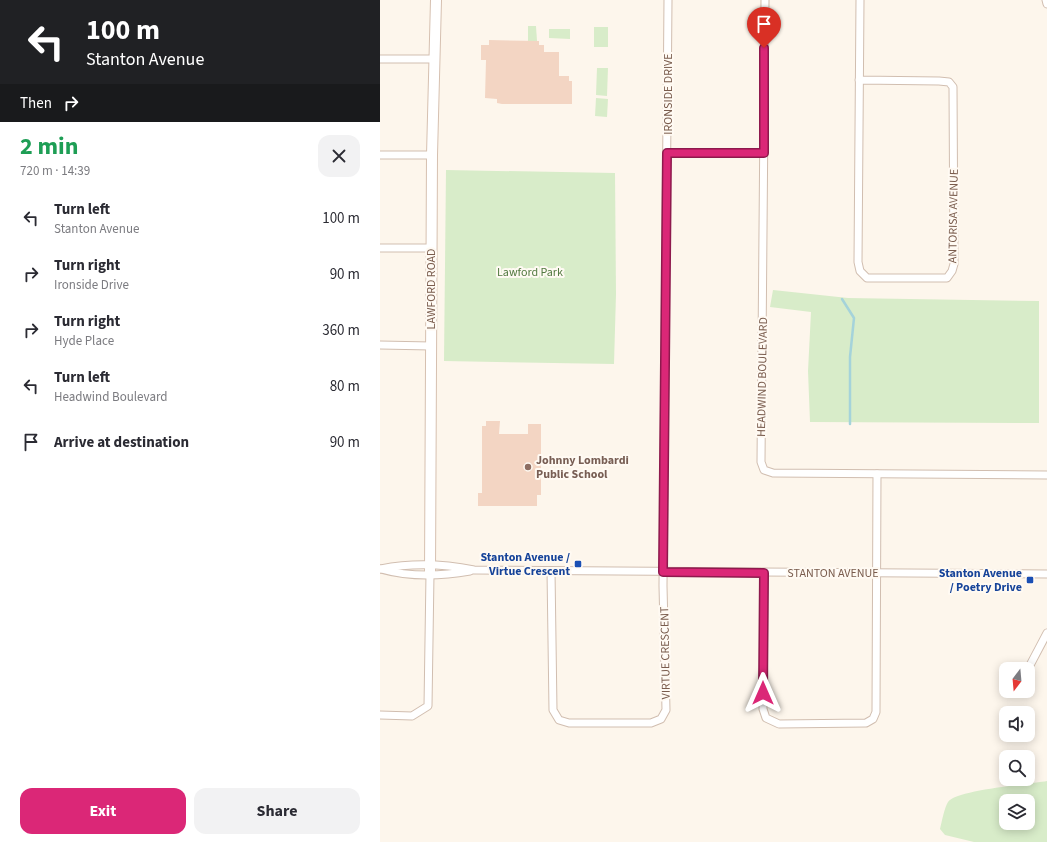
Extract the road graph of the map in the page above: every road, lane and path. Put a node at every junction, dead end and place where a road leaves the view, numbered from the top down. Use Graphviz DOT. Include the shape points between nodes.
graph roads {
  1 [pos="668,0"];
  2 [pos="765,0"];
  3 [pos="860,0"];
  4 [pos="1046,0"];
  5 [pos="435,2"];
  6 [pos="1047,4"];
  7 [pos="380,59"];
  8 [pos="434,59"];
  9 [pos="859,80"];
  10 [pos="667,153"];
  11 [pos="764,153"];
  12 [pos="380,155"];
  13 [pos="432,155"];
  14 [pos="380,248"];
  15 [pos="431,248"];
  16 [pos="380,345"];
  17 [pos="430,346"];
  18 [pos="877,474"];
  19 [pos="1047,475"];
  20 [pos="380,569"];
  21 [pos="429,570"];
  22 [pos="551,571"];
  23 [pos="663,572"];
  24 [pos="764,573"];
  25 [pos="876,573"];
  26 [pos="1047,574"];
  27 [pos="1047,633"];
  28 [pos="1032,662"];
  29 [pos="380,715"];
  1 -- 10 [label="street, IRONSIDE DRIVE"];
  2 -- 11 [label="street, HEADWIND BOULEVARD"];
  3 -- 9 [label="street, ANTORISA AVENUE"];
  4 -- 6 [label="street"];
  5 -- 8 [label="street, LAWFORD ROAD"];
  7 -- 8 [label="street"];
  8 -- 13 [label="street, LAWFORD ROAD"];
  9 -- 9 [label="street, ANTORISA AVENUE" via="860,271 868,278 947,278 954,264 953,86 948,82 939,81"];
  10 -- 11 [label="street"];
  10 -- 23 [label="street, IRONSIDE DRIVE"];
  11 -- 18 [label="street, HEADWIND BOULEVARD" via="761,462 764,470 773,473"];
  12 -- 13 [label="street"];
  13 -- 15 [label="street, LAWFORD ROAD"];
  14 -- 15 [label="street"];
  15 -- 17 [label="street, LAWFORD ROAD"];
  16 -- 17 [label="street"];
  17 -- 21 [label="street, LAWFORD ROAD"];
  18 -- 19 [label="street, HEADWIND BOULEVARD"];
  18 -- 25 [label="street"];
  20 -- 21 [label="street, STANTON AVENUE" via="398,565"];
  21 -- 22 [label="street, STANTON AVENUE" via="454,566 474,570"];
  21 -- 29 [label="street" via="428,706 412,716"];
  22 -- 23 [label="street, STANTON AVENUE"];
  22 -- 23 [label="street, VIRTUE CRESCENT" via="553,710 559,720 569,723 651,723 664,715 666,710"];
  23 -- 24 [label="street, STANTON AVENUE"];
  24 -- 25 [label="street, STANTON AVENUE"];
  24 -- 25 [label="street" via="763,708 766,718 779,724 866,722 873,719 876,712"];
  25 -- 26 [label="street, STANTON AVENUE"];
  27 -- 28 [label="street"];
}
